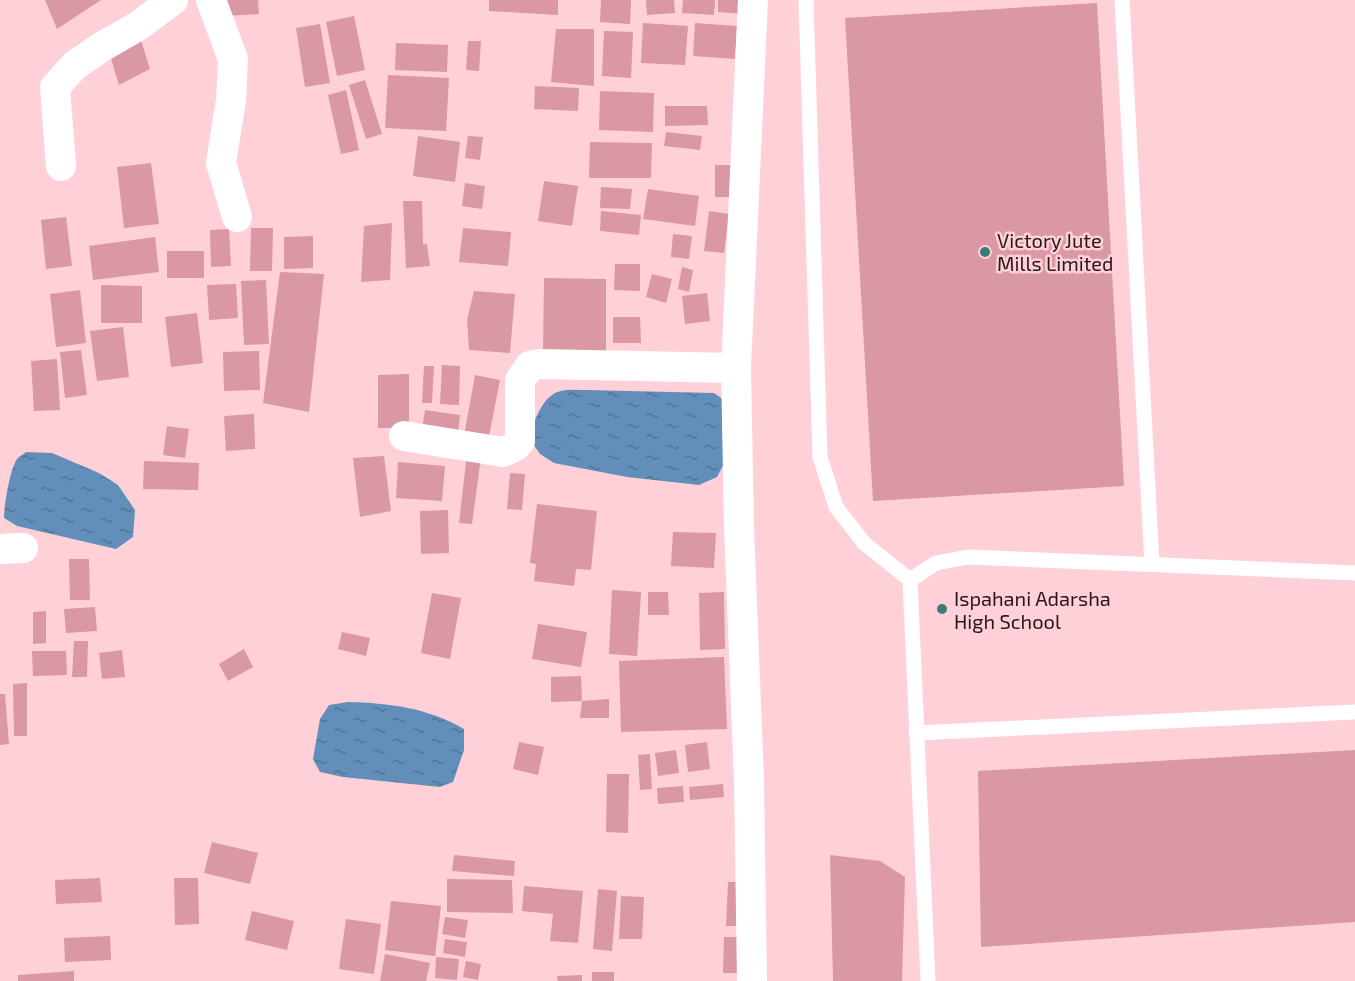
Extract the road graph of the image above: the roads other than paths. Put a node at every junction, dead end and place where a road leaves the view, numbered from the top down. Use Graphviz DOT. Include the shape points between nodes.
graph roads {
  1 [pos="173,0"];
  2 [pos="211,0"];
  3 [pos="753,0"];
  4 [pos="806,0"];
  5 [pos="1122,0"];
  6 [pos="61,166"];
  7 [pos="237,217"];
  8 [pos="736,368"];
  9 [pos="404,436"];
  10 [pos="1152,564"];
  11 [pos="1355,573"];
  12 [pos="910,580"];
  13 [pos="1355,712"];
  14 [pos="916,734"];
  15 [pos="752,981"];
  16 [pos="928,981"];
  1 -- 6 [label="street" via="75,65 56,87"];
  2 -- 7 [label="street" via="233,59 221,163"];
  3 -- 8 [label="street"];
  4 -- 12 [label="lane" via="820,457 836,507 864,543"];
  5 -- 10 [label="lane"];
  8 -- 9 [label="street" via="530,366 520,380 520,441 516,446 503,452"];
  8 -- 15 [label="street"];
  10 -- 11 [label="lane"];
  10 -- 12 [label="lane" via="968,557 936,563"];
  12 -- 14 [label="lane"];
  13 -- 14 [label="lane"];
  14 -- 16 [label="lane"];
}
